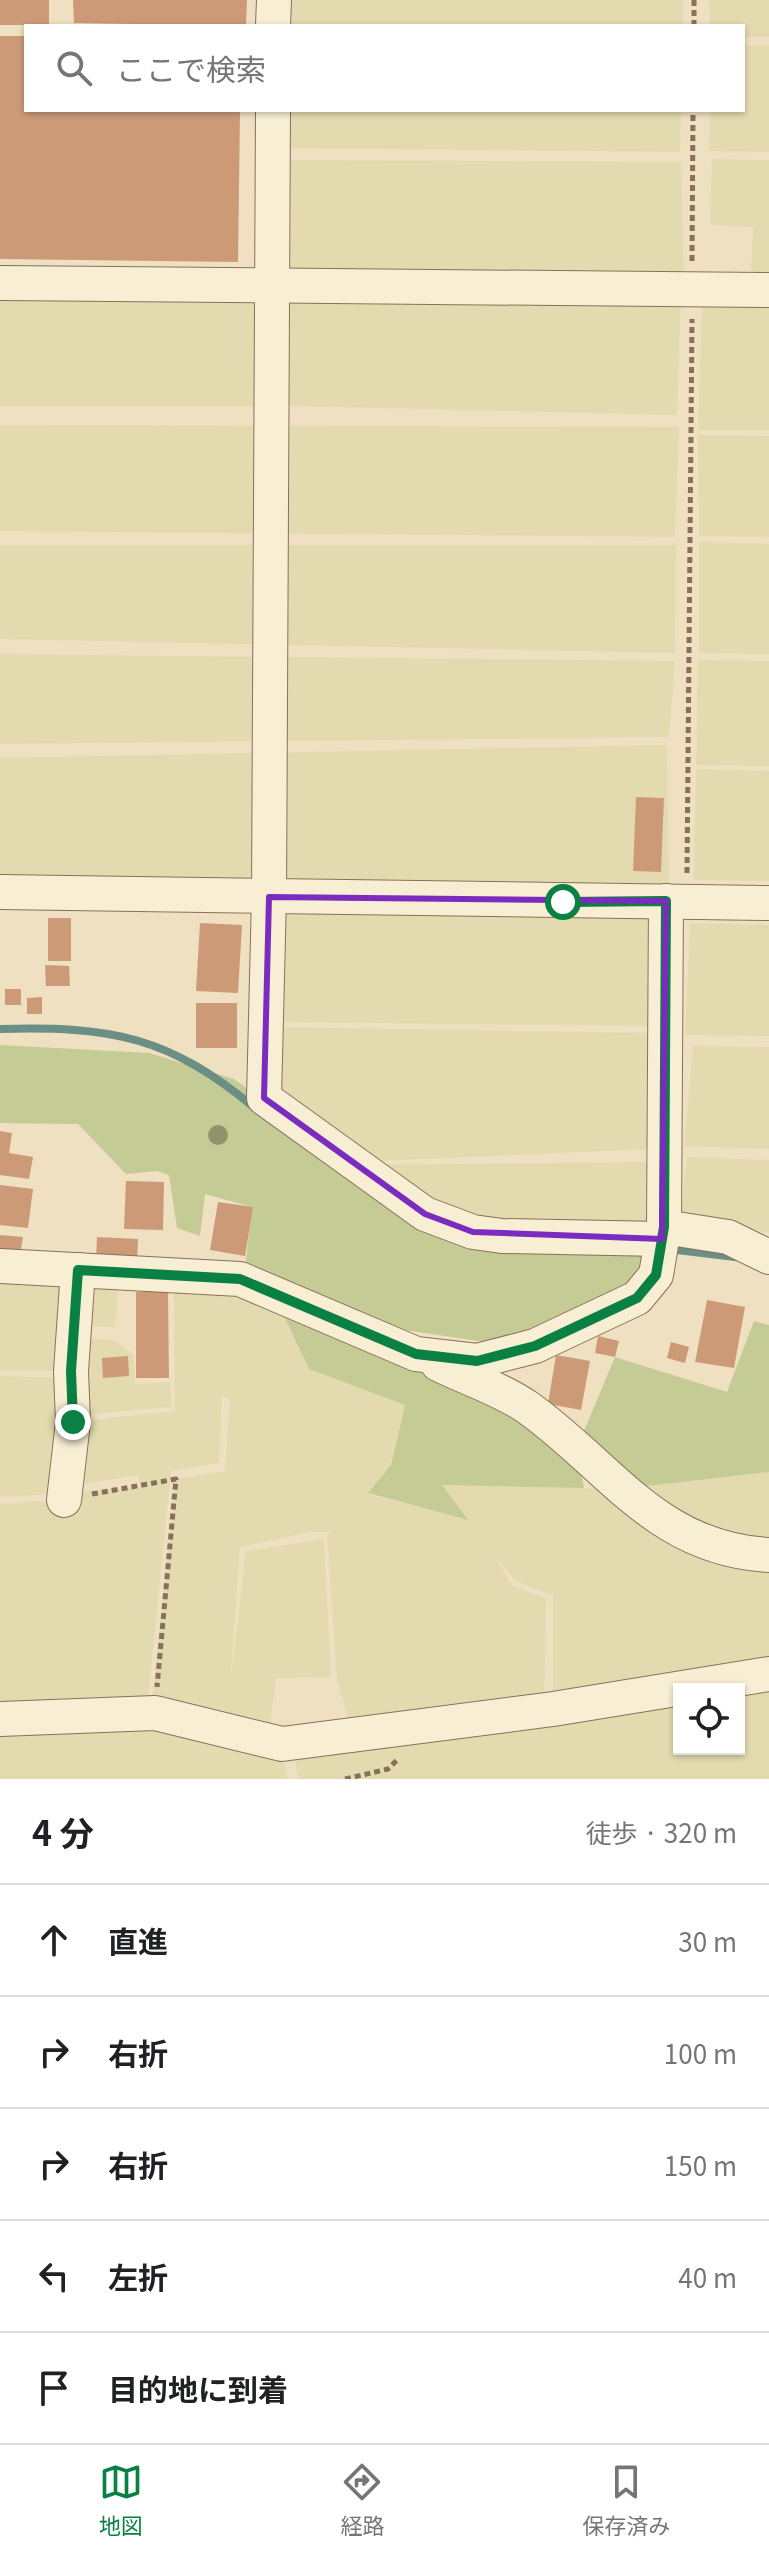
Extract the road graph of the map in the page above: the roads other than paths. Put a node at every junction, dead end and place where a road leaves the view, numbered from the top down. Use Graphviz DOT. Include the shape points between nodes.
graph roads {
  1 [pos="274,0"];
  2 [pos="273,24"];
  3 [pos="273,112"];
  4 [pos="0,283"];
  5 [pos="272,286"];
  6 [pos="769,290"];
  7 [pos="0,892"];
  8 [pos="269,897"];
  9 [pos="676,902"];
  10 [pos="769,903"];
  11 [pos="663,1233"];
  12 [pos="769,1257"];
  13 [pos="0,1266"];
  14 [pos="78,1270"];
  15 [pos="416,1354"];
  16 [pos="64,1500"];
  17 [pos="769,1555"];
  18 [pos="769,1674"];
  19 [pos="0,1719"];
  1 -- 2 [label="street"];
  3 -- 5 [label="street"];
  4 -- 5 [label="street"];
  5 -- 6 [label="street"];
  5 -- 8 [label="street"];
  7 -- 8 [label="street"];
  8 -- 9 [label="street"];
  8 -- 11 [label="street" via="264,1098 425,1214 473,1232"];
  9 -- 10 [label="street"];
  9 -- 11 [label="street"];
  11 -- 12 [label="street" via="728,1237"];
  11 -- 15 [label="street" via="656,1275 637,1298 535,1346 477,1361"];
  13 -- 14 [label="street"];
  14 -- 15 [label="street" via="240,1279"];
  14 -- 16 [label="street" via="73,1422"];
  15 -- 17 [label="street" via="526,1406 650,1514 735,1553"];
  18 -- 19 [label="street" via="282,1744 155,1713"];
}
